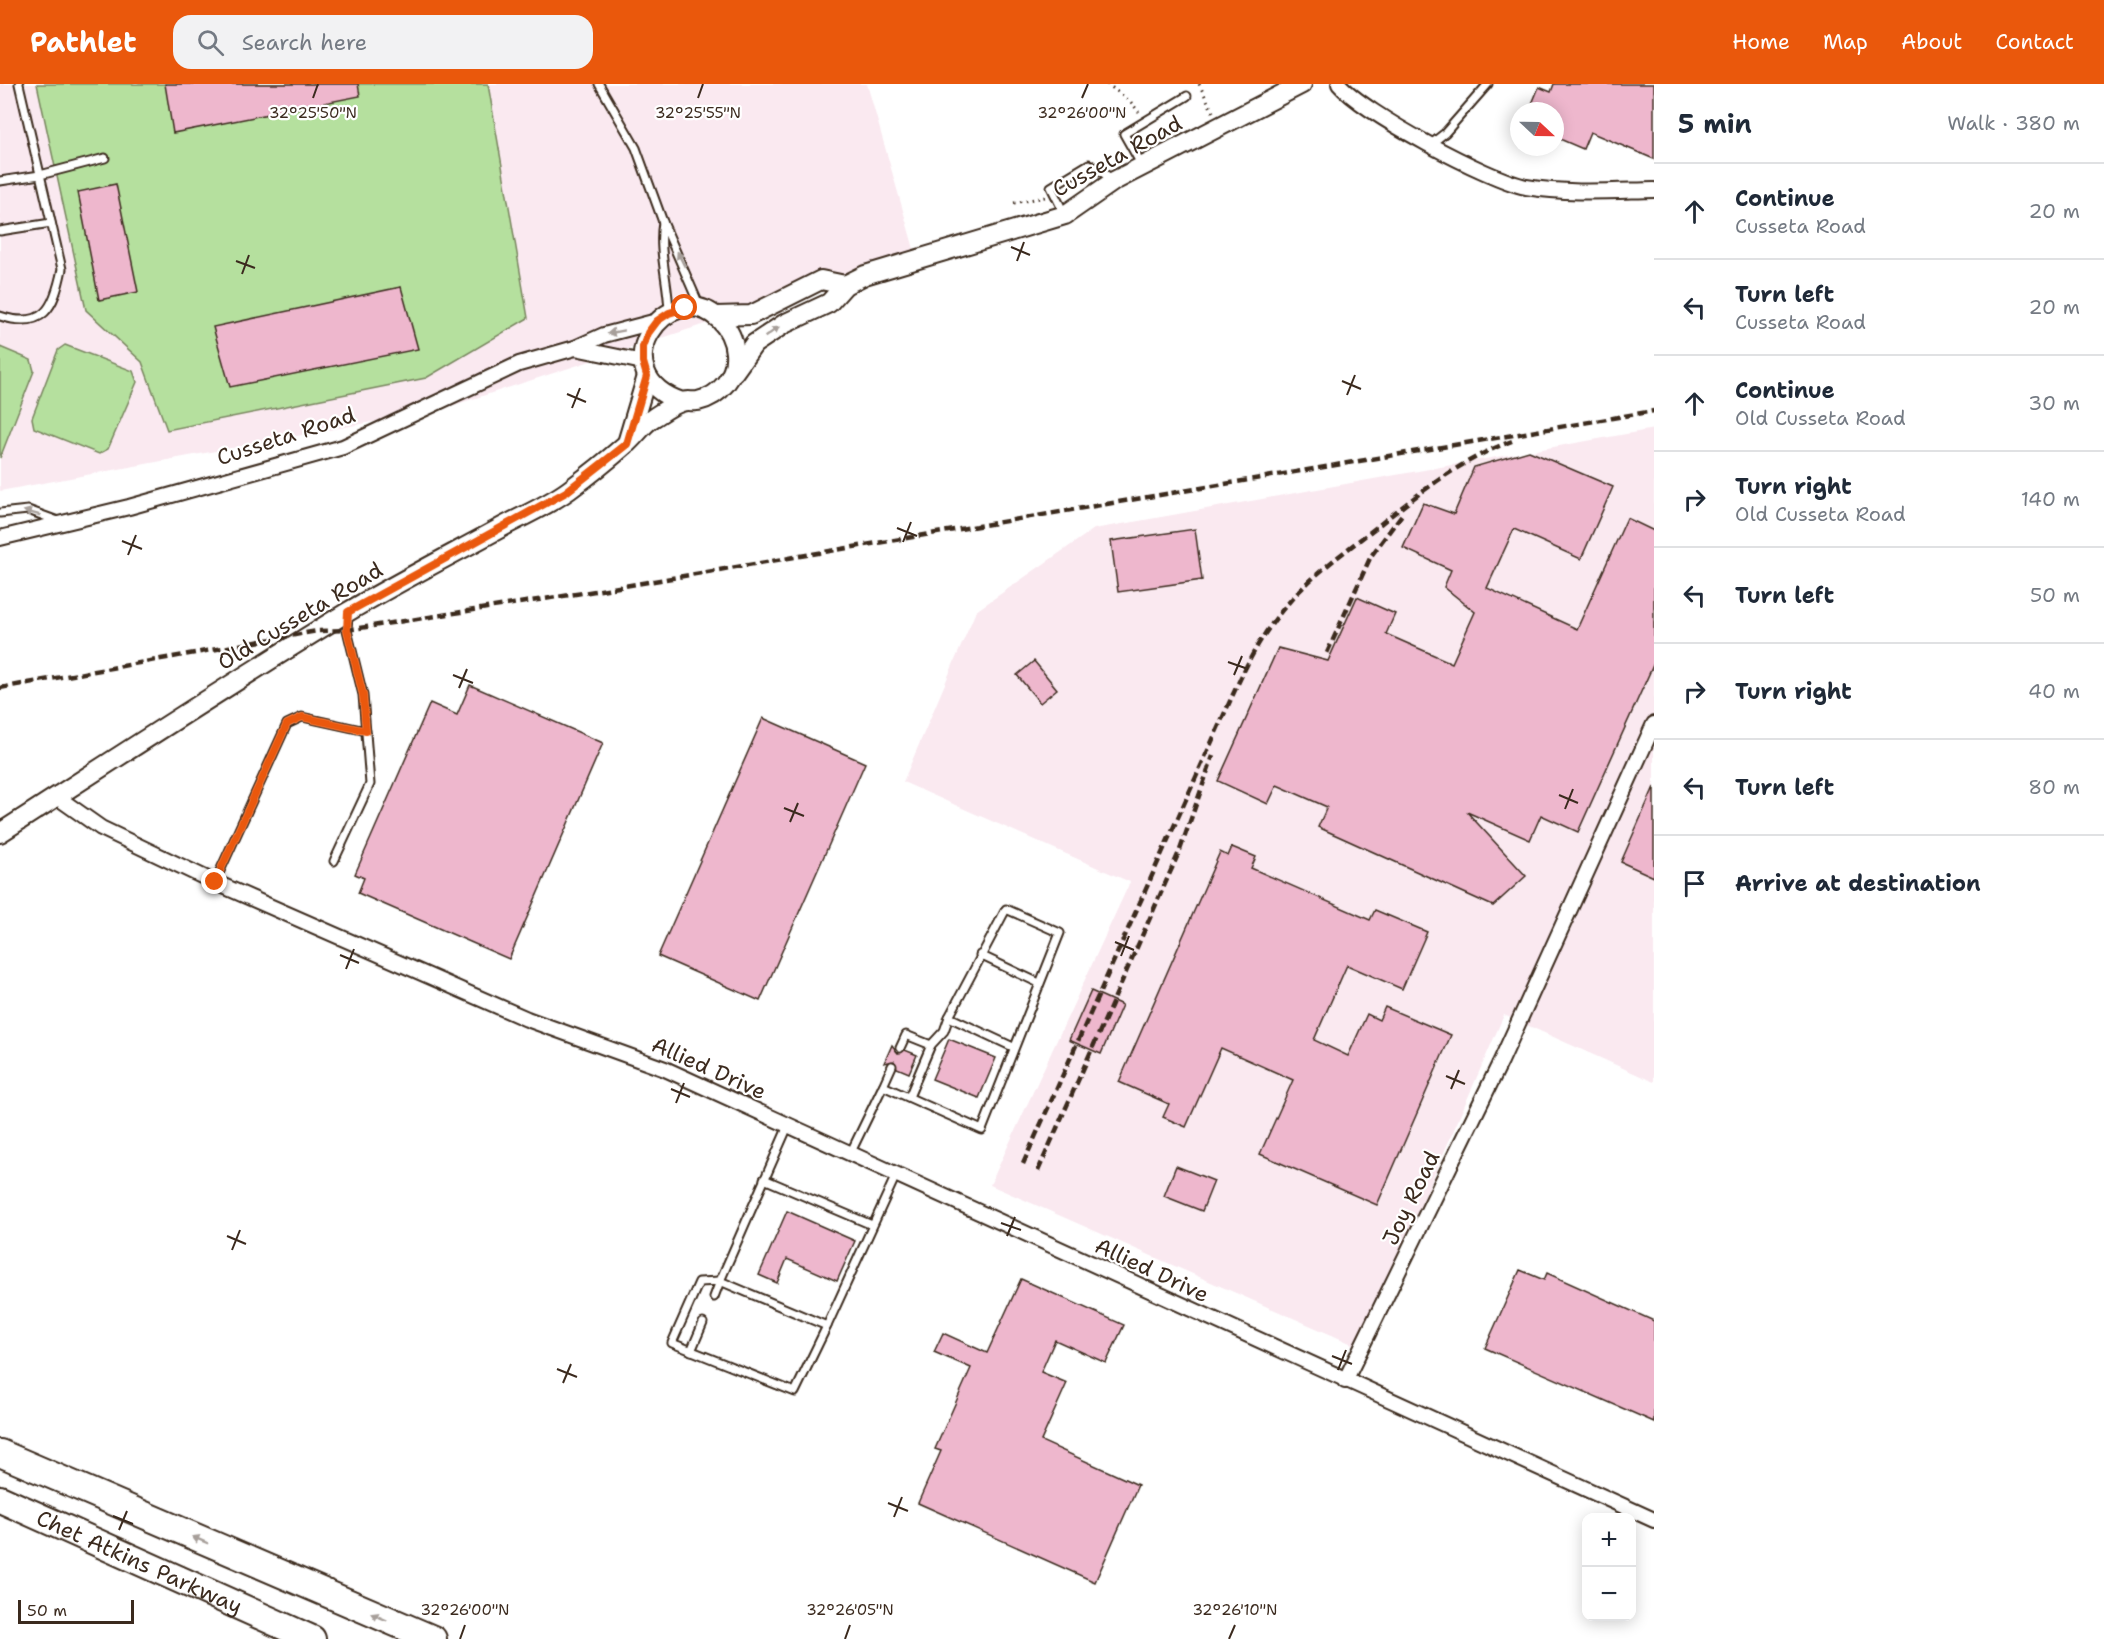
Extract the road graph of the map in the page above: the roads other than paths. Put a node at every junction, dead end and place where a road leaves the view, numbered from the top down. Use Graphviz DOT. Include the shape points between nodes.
graph roads {
  1 [pos="19,84"];
  2 [pos="600,84"];
  3 [pos="1302,84"];
  4 [pos="1339,84"];
  5 [pos="1488,84"];
  6 [pos="1187,96"];
  7 [pos="1431,144"];
  8 [pos="105,158"];
  9 [pos="1142,166"];
  10 [pos="40,176"];
  11 [pos="0,181"];
  12 [pos="1114,181"];
  13 [pos="1654,190"];
  14 [pos="1065,215"];
  15 [pos="663,222"];
  16 [pos="51,223"];
  17 [pos="0,231"];
  18 [pos="845,285"];
  19 [pos="708,313"];
  20 [pos="0,316"];
  21 [pos="663,317"];
  22 [pos="575,348"];
  23 [pos="645,369"];
  24 [pos="732,374"];
  25 [pos="682,402"];
  26 [pos="627,444"];
  27 [pos="0,513"];
  28 [pos="63,523"];
  29 [pos="0,538"];
  30 [pos="348,612"];
  31 [pos="1654,724"];
  32 [pos="366,731"];
  33 [pos="57,797"];
  34 [pos="0,833"];
  35 [pos="334,861"];
  36 [pos="215,882"];
  37 [pos="980,956"];
  38 [pos="1040,983"];
  39 [pos="949,1017"];
  40 [pos="931,1045"];
  41 [pos="1013,1047"];
  42 [pos="900,1048"];
  43 [pos="892,1066"];
  44 [pos="883,1086"];
  45 [pos="909,1097"];
  46 [pos="788,1126"];
  47 [pos="850,1154"];
  48 [pos="896,1175"];
  49 [pos="764,1179"];
  50 [pos="872,1225"];
  51 [pos="720,1281"];
  52 [pos="714,1297"];
  53 [pos="703,1323"];
  54 [pos="827,1326"];
  55 [pos="691,1351"];
  56 [pos="1345,1381"];
  57 [pos="0,1453"];
  58 [pos="0,1499"];
  59 [pos="1654,1520"];
  60 [pos="312,1639"];
  61 [pos="433,1639"];
  1 -- 10 [label="lane"];
  2 -- 15 [label="lane" via="636,148"];
  3 -- 9 [label="street, Cusseta Road"];
  4 -- 7 [label="street" via="1386,121"];
  5 -- 7 [label="lane"];
  6 -- 9 [label="lane" via="1124,134"];
  7 -- 13 [label="street" via="1523,186 1567,192"];
  8 -- 10 [label="lane"];
  9 -- 12 [label="street, Cusseta Road"];
  10 -- 11 [label="lane"];
  10 -- 16 [label="lane"];
  12 -- 14 [label="street, Cusseta Road"];
  12 -- 14 [label="lane" via="1089,164 1051,187"];
  14 -- 18 [label="street, Cusseta Road"];
  19 -- 15 [label="lane, one-way"];
  15 -- 21 [label="lane" via="660,243 668,275"];
  16 -- 17 [label="lane"];
  16 -- 20 [label="lane" via="62,269 57,294 45,315 28,321"];
  18 -- 19 [label="street, Cusseta Road" via="821,280 751,315"];
  24 -- 18 [label="street, Cusseta Road, one-way" via="754,344 784,324 829,303"];
  19 -- 21 [label="street, Cusseta Road" via="685,308"];
  19 -- 24 [label="street" via="727,328 734,342"];
  21 -- 22 [label="street, Cusseta Road, one-way"];
  21 -- 23 [label="street" via="648,333 643,347"];
  22 -- 23 [label="street, Cusseta Road"];
  22 -- 28 [label="street, Cusseta Road" via="519,364 343,447"];
  23 -- 25 [label="street" via="656,388"];
  23 -- 26 [label="street"];
  24 -- 25 [label="street, Cusseta Road" via="724,387 710,397"];
  25 -- 26 [label="street, Old Cusseta Road" via="651,420"];
  26 -- 30 [label="street, Old Cusseta Road" via="566,492"];
  28 -- 27 [label="lane, one-way" via="28,510"];
  28 -- 29 [label="street, Cusseta Road"];
  30 -- 32 [label="lane" via="347,630 363,695"];
  30 -- 33 [label="street, Old Cusseta Road"];
  31 -- 56 [label="street, Joy Road" via="1502,1061"];
  32 -- 35 [label="lane" via="370,784"];
  32 -- 36 [label="lane" via="302,717 287,724"];
  33 -- 34 [label="street, Old Cusseta Road"];
  33 -- 36 [label="street, Allied Drive" via="101,828"];
  36 -- 46 [label="street, Allied Drive" via="527,1019 664,1070"];
  37 -- 38 [label="lane"];
  37 -- 38 [label="lane" via="1006,909 1060,933"];
  37 -- 39 [label="lane"];
  38 -- 41 [label="lane"];
  39 -- 40 [label="lane" via="944,1031"];
  39 -- 41 [label="lane"];
  40 -- 42 [label="lane" via="906,1035"];
  40 -- 45 [label="lane"];
  41 -- 45 [label="lane" via="982,1130"];
  43 -- 44 [label="lane"];
  44 -- 45 [label="lane"];
  44 -- 47 [label="lane"];
  46 -- 47 [label="street, Allied Drive"];
  46 -- 49 [label="lane"];
  47 -- 48 [label="street, Allied Drive"];
  48 -- 50 [label="lane"];
  48 -- 56 [label="street, Allied Drive"];
  49 -- 50 [label="lane"];
  49 -- 51 [label="lane"];
  50 -- 54 [label="lane"];
  51 -- 52 [label="lane"];
  51 -- 54 [label="lane"];
  51 -- 55 [label="lane" via="699,1282 672,1343"];
  53 -- 55 [label="lane"];
  54 -- 55 [label="lane" via="795,1392"];
  56 -- 59 [label="street"];
  61 -- 57 [label="highway, Chet Atkins Parkway, one-way"];
  58 -- 60 [label="highway, Chet Atkins Parkway"];
}
